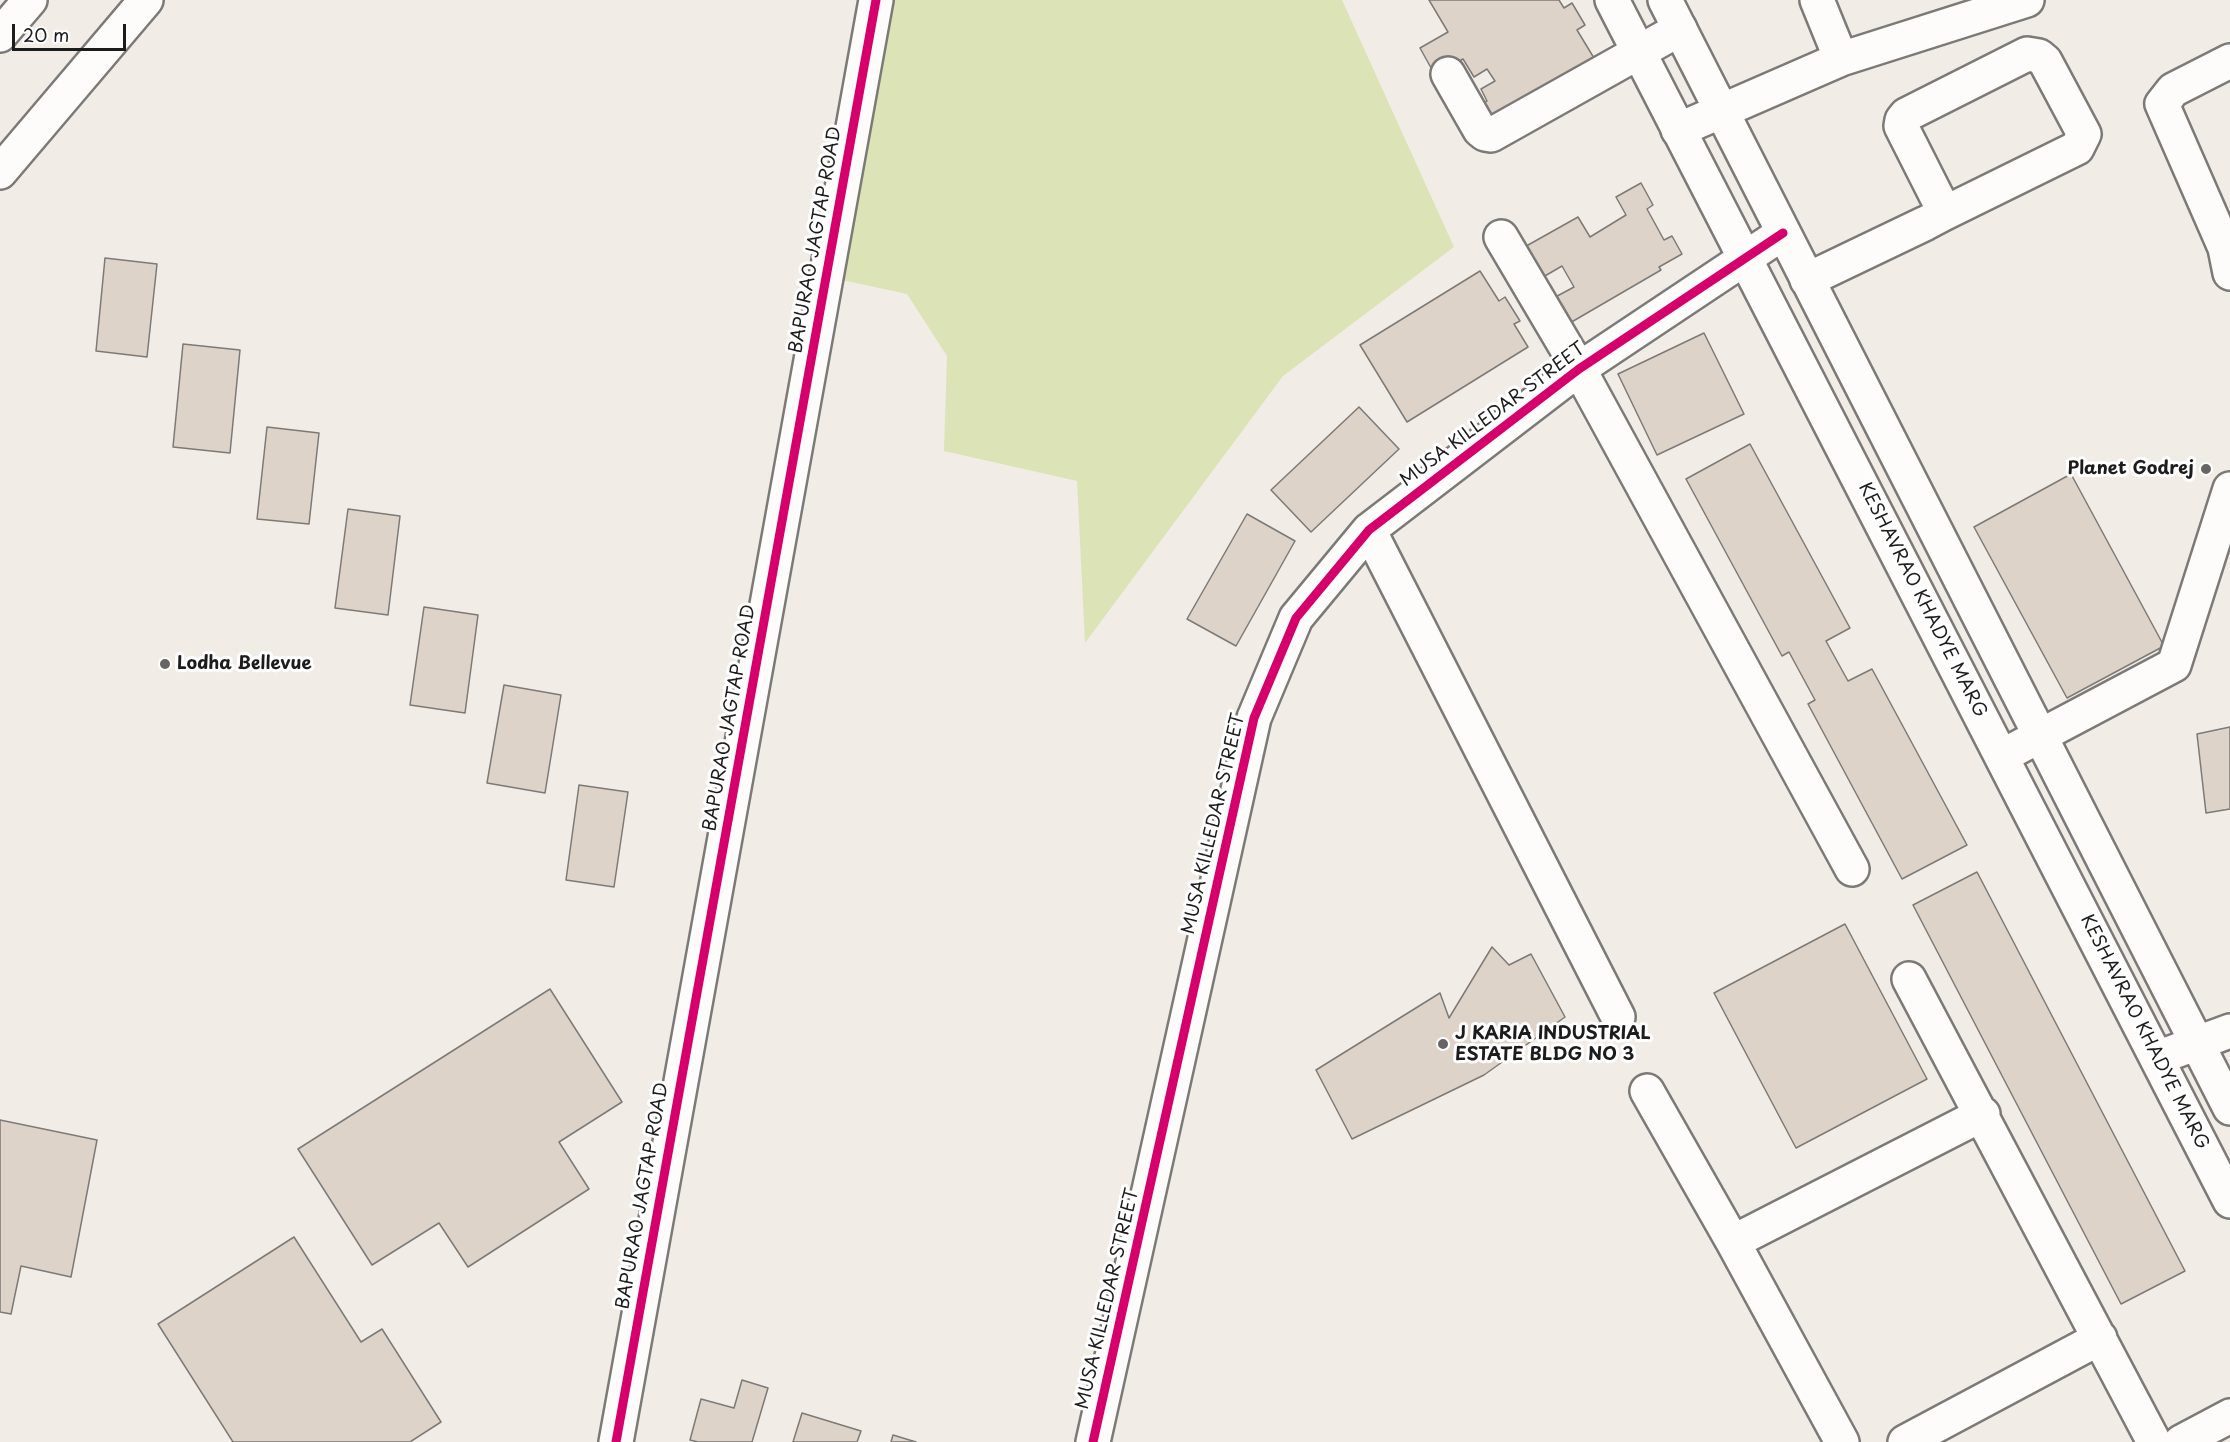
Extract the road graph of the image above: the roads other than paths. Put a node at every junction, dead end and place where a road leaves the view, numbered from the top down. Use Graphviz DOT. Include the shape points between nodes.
graph roads {
  1 [pos="30,0"];
  2 [pos="146,0"];
  3 [pos="876,0"];
  4 [pos="1612,0"];
  5 [pos="1665,0"];
  6 [pos="1817,0"];
  7 [pos="2027,0"];
  8 [pos="1680,29"];
  9 [pos="0,34"];
  10 [pos="1640,53"];
  11 [pos="1841,59"];
  12 [pos="2230,61"];
  13 [pos="1448,74"];
  14 [pos="1720,110"];
  15 [pos="1678,130"];
  16 [pos="0,172"];
  17 [pos="1945,213"];
  18 [pos="1783,233"];
  19 [pos="1501,237"];
  20 [pos="1746,258"];
  21 [pos="2230,273"];
  22 [pos="1807,280"];
  23 [pos="1579,369"];
  24 [pos="2230,489"];
  25 [pos="1369,530"];
  26 [pos="2040,737"];
  27 [pos="2002,756"];
  28 [pos="1852,869"];
  29 [pos="1909,979"];
  30 [pos="1618,1017"];
  31 [pos="2230,1031"];
  32 [pos="2197,1044"];
  33 [pos="2157,1058"];
  34 [pos="1647,1091"];
  35 [pos="2230,1108"];
  36 [pos="1983,1114"];
  37 [pos="2230,1201"];
  38 [pos="1733,1242"];
  39 [pos="2100,1338"];
  40 [pos="2230,1416"];
  41 [pos="616,1442"];
  42 [pos="1093,1442"];
  43 [pos="1842,1442"];
  44 [pos="1905,1442"];
  45 [pos="2154,1442"];
  46 [pos="2181,1442"];
  1 -- 9 [label="street"];
  2 -- 16 [label="street"];
  3 -- 41 [label="street, BAPURAO JAGTAP ROAD"];
  4 -- 10 [label="street, KESHAVRAO KHADYE MARG"];
  5 -- 8 [label="street"];
  6 -- 11 [label="street"];
  7 -- 11 [label="street"];
  8 -- 10 [label="street"];
  8 -- 14 [label="street"];
  10 -- 13 [label="street" via="1491,135 1480,130"];
  10 -- 15 [label="street, KESHAVRAO KHADYE MARG"];
  11 -- 14 [label="street"];
  12 -- 21 [label="street" via="2173,90 2162,104 2225,248"];
  14 -- 15 [label="street"];
  14 -- 18 [label="street"];
  15 -- 20 [label="street, KESHAVRAO KHADYE MARG"];
  17 -- 17 [label="street" via="2077,148 2082,142 2084,134 2039,56 2026,54 1902,120 1901,126"];
  17 -- 22 [label="street"];
  18 -- 20 [label="street, MUSA KILLEDAR STREET"];
  18 -- 22 [label="street"];
  19 -- 23 [label="street"];
  20 -- 23 [label="street, MUSA KILLEDAR STREET"];
  20 -- 27 [label="street, KESHAVRAO KHADYE MARG"];
  22 -- 26 [label="street"];
  23 -- 25 [label="street, MUSA KILLEDAR STREET"];
  23 -- 28 [label="street"];
  24 -- 26 [label="street" via="2174,665"];
  25 -- 30 [label="street"];
  25 -- 42 [label="street, MUSA KILLEDAR STREET" via="1296,618 1254,718"];
  26 -- 27 [label="street"];
  26 -- 32 [label="street"];
  27 -- 33 [label="street, KESHAVRAO KHADYE MARG"];
  29 -- 36 [label="street"];
  31 -- 32 [label="street"];
  32 -- 33 [label="street"];
  32 -- 35 [label="street"];
  33 -- 37 [label="street, KESHAVRAO KHADYE MARG"];
  34 -- 38 [label="street"];
  36 -- 38 [label="street"];
  36 -- 39 [label="street"];
  38 -- 43 [label="street"];
  39 -- 44 [label="street"];
  39 -- 45 [label="street"];
  40 -- 46 [label="street"];
}
